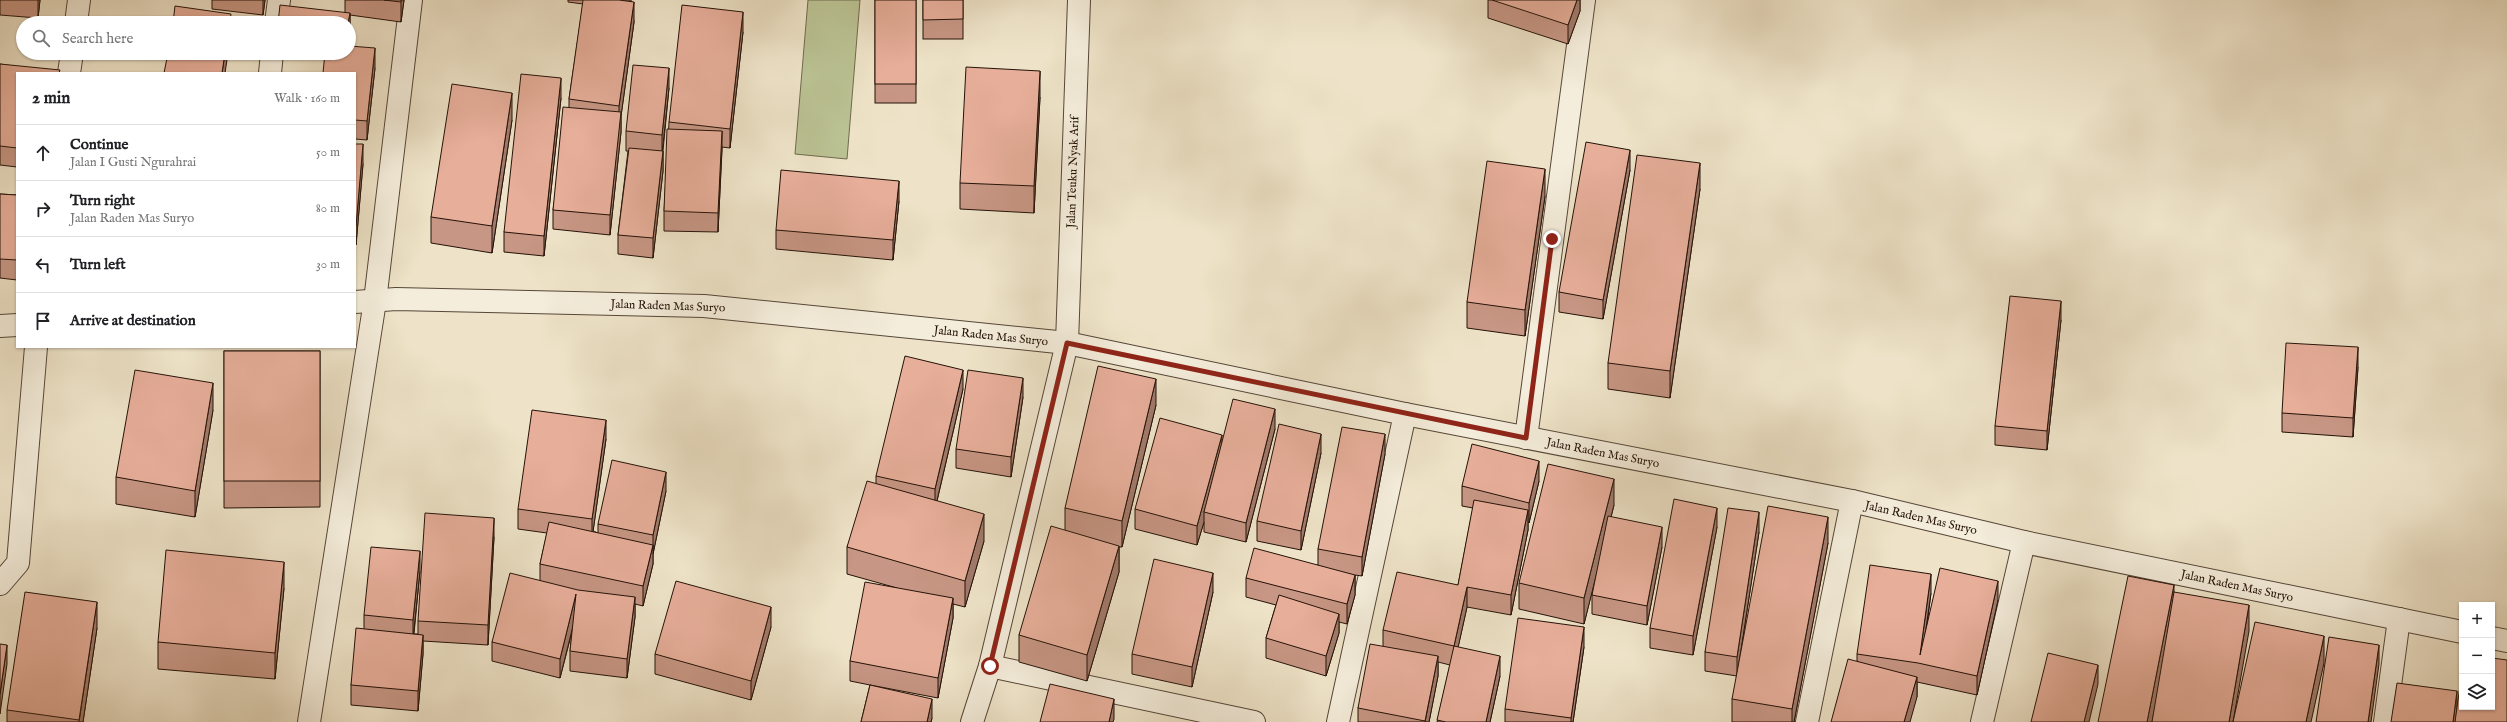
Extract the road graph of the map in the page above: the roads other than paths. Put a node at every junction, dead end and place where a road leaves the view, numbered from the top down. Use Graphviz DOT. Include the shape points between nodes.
graph roads {
  1 [pos="79,0"];
  2 [pos="279,0"];
  3 [pos="411,0"];
  4 [pos="1079,0"];
  5 [pos="1584,0"];
  6 [pos="77,16"];
  7 [pos="277,16"];
  8 [pos="71,60"];
  9 [pos="271,60"];
  10 [pos="70,72"];
  11 [pos="270,72"];
  12 [pos="365,301"];
  13 [pos="16,325"];
  14 [pos="0,326"];
  15 [pos="1067,343"];
  16 [pos="36,348"];
  17 [pos="1405,414"];
  18 [pos="1526,438"];
  19 [pos="1852,502"];
  20 [pos="2024,542"];
  21 [pos="0,584"];
  22 [pos="2399,619"];
  23 [pos="2459,631"];
  24 [pos="2495,639"];
  25 [pos="2507,641"];
  26 [pos="990,666"];
  27 [pos="309,722"];
  28 [pos="972,722"];
  29 [pos="1254,722"];
  30 [pos="1338,722"];
  31 [pos="1807,722"];
  32 [pos="1982,722"];
  33 [pos="2385,722"];
  1 -- 6 [label="street"];
  2 -- 7 [label="street"];
  3 -- 12 [label="street"];
  4 -- 15 [label="street, Jalan Teuku Nyak Arif"];
  5 -- 18 [label="street"];
  8 -- 10 [label="street"];
  9 -- 11 [label="street"];
  12 -- 15 [label="street, Jalan Raden Mas Suryo" via="704,306"];
  12 -- 27 [label="street"];
  13 -- 14 [label="street"];
  15 -- 17 [label="street, Jalan Raden Mas Suryo"];
  15 -- 26 [label="street, Jalan Teuku Nyak Arif"];
  16 -- 21 [label="street" via="18,563"];
  17 -- 18 [label="street, Jalan Raden Mas Suryo"];
  17 -- 30 [label="street"];
  18 -- 19 [label="street, Jalan Raden Mas Suryo"];
  19 -- 20 [label="street, Jalan Raden Mas Suryo"];
  19 -- 31 [label="street"];
  20 -- 22 [label="street, Jalan Raden Mas Suryo"];
  20 -- 32 [label="street"];
  22 -- 23 [label="street, Jalan Raden Mas Suryo"];
  22 -- 33 [label="street"];
  24 -- 25 [label="street"];
  26 -- 28 [label="street, Jalan Teuku Nyak Arif"];
  26 -- 29 [label="street"];
}
